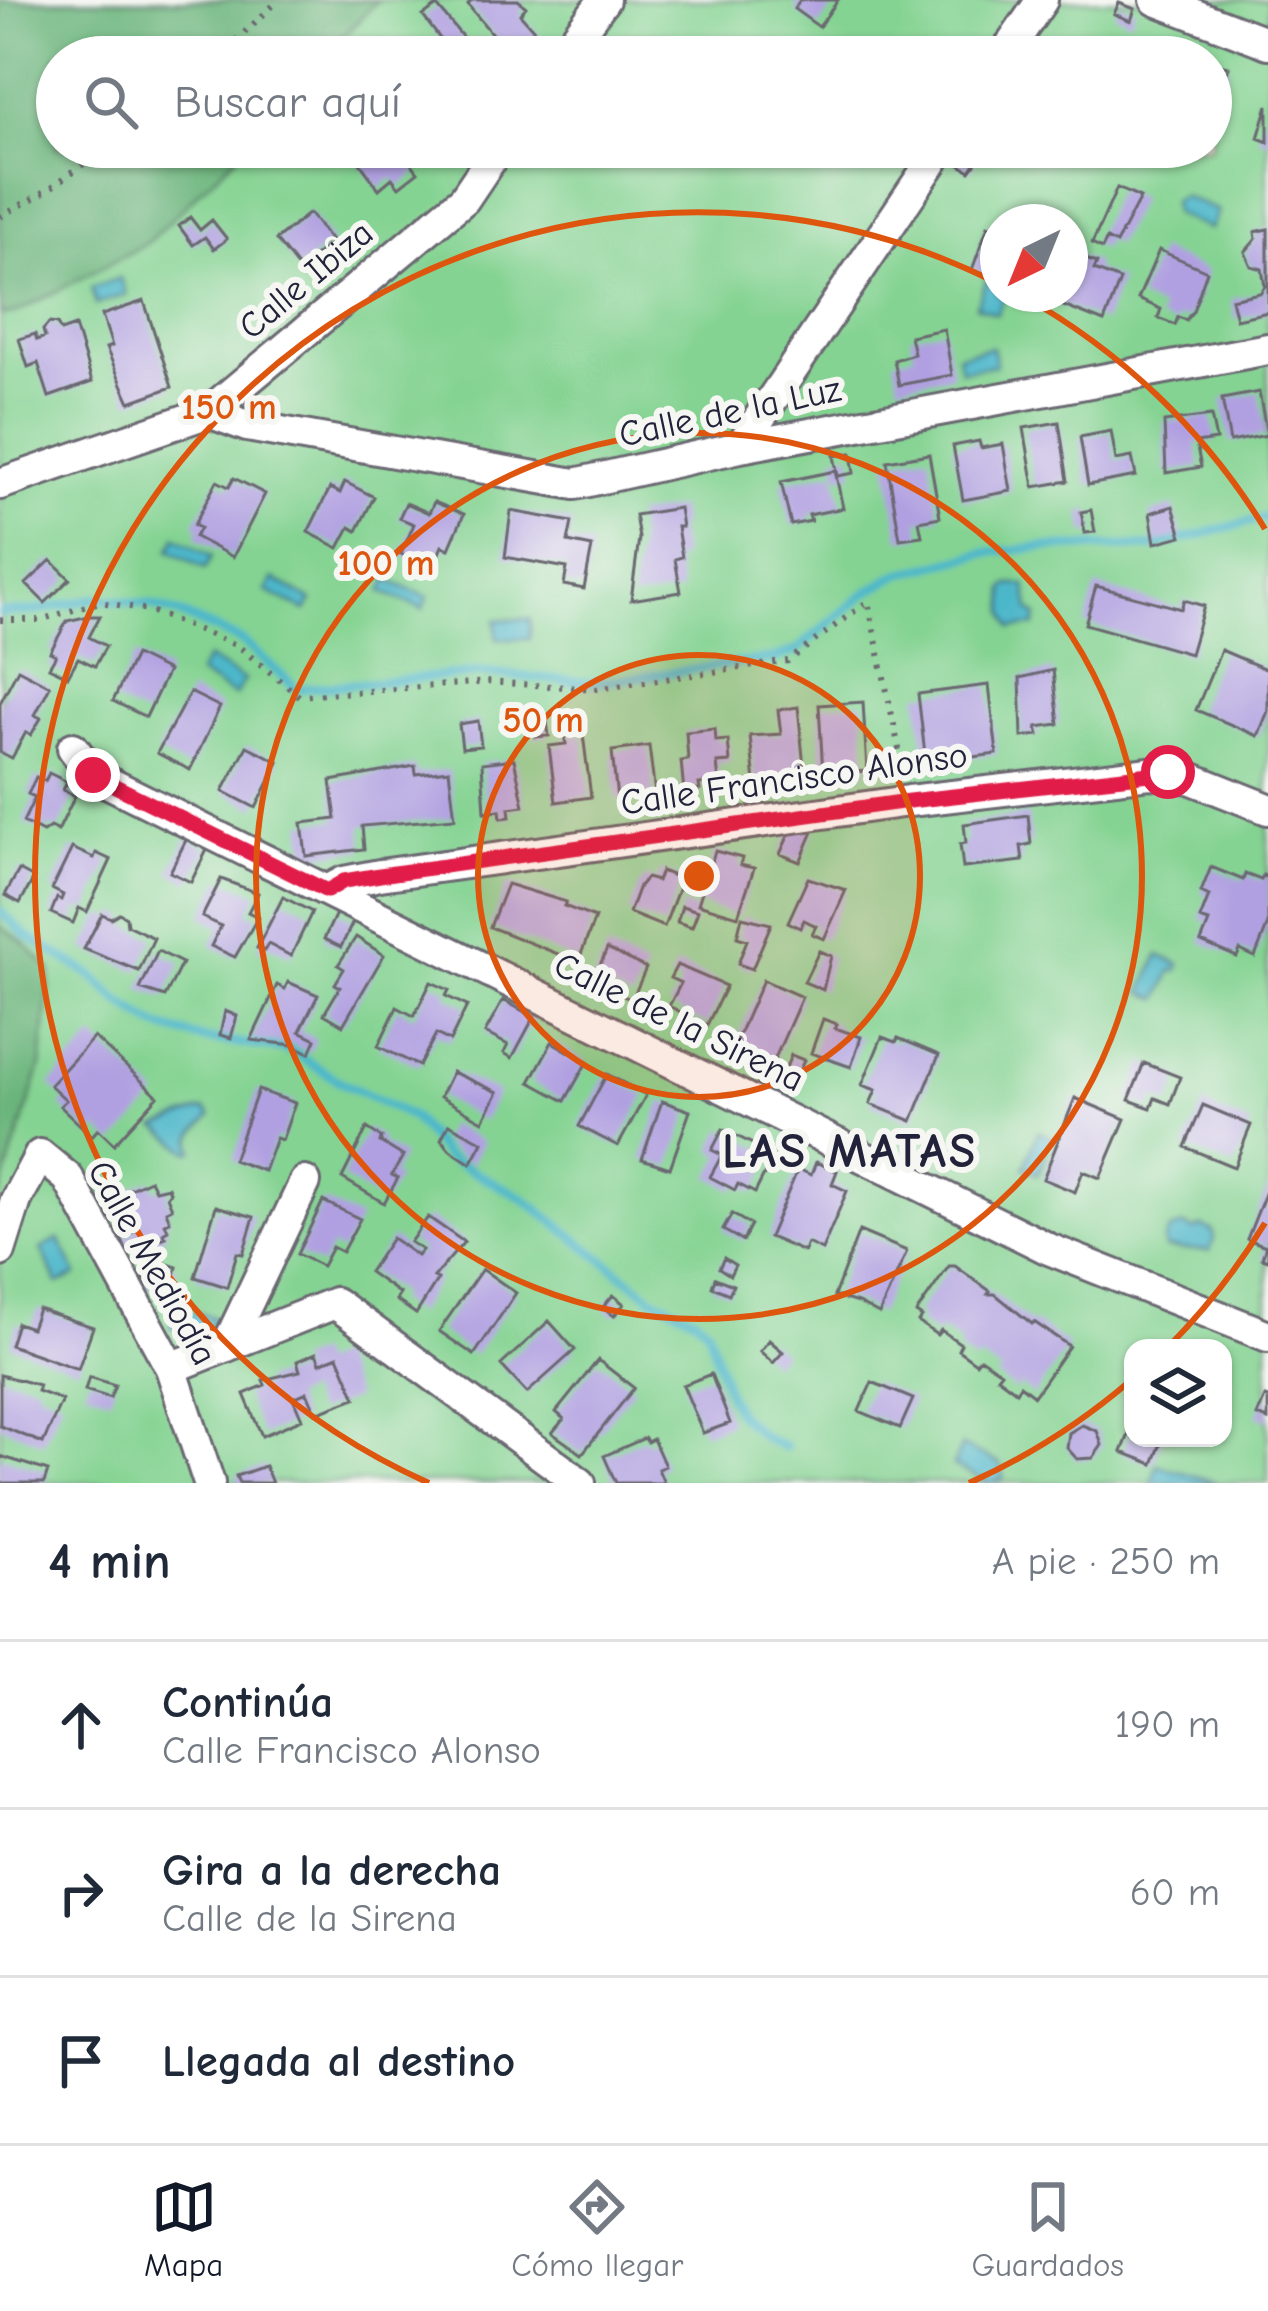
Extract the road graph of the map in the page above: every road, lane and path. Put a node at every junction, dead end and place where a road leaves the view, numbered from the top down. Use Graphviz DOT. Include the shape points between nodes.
graph roads {
  1 [pos="280,0"];
  2 [pos="604,0"];
  3 [pos="1042,0"];
  4 [pos="1156,0"];
  5 [pos="241,36"];
  6 [pos="577,36"];
  7 [pos="1017,36"];
  8 [pos="1268,43"];
  9 [pos="78,168"];
  10 [pos="485,168"];
  11 [pos="929,168"];
  12 [pos="0,217"];
  13 [pos="1268,349"];
  14 [pos="209,412"];
  15 [pos="740,447"];
  16 [pos="0,484"];
  17 [pos="0,620"];
  18 [pos="73,748"];
  19 [pos="909,801"];
  20 [pos="1268,809"];
  21 [pos="327,891"];
  22 [pos="305,1182"];
  23 [pos="0,1251"];
  24 [pos="1268,1336"];
  25 [pos="227,1346"];
  26 [pos="171,1368"];
  27 [pos="209,1483"];
  28 [pos="580,1483"];
  1 -- 5 [label="path"];
  2 -- 6 [label="street"];
  3 -- 7 [label="street"];
  4 -- 8 [label="street"];
  9 -- 12 [label="path"];
  10 -- 14 [label="street, Calle Ibiza" via="464,199"];
  11 -- 15 [label="street"];
  13 -- 15 [label="street, Calle de la Luz"];
  14 -- 15 [label="street, Calle de la Luz" via="247,426 575,484"];
  14 -- 16 [label="street, Calle Ibiza"];
  17 -- 19 [label="path" via="40,620 100,602 148,610 238,646 298,696 488,682 597,689 769,664 804,653 868,602"];
  18 -- 21 [label="street, Calle de la Sirena" via="93,775"];
  19 -- 20 [label="street, Calle Francisco Alonso" via="1168,772"];
  19 -- 21 [label="street, Calle Francisco Alonso" via="380,875"];
  21 -- 24 [label="street, Calle de la Sirena" via="1049,1250"];
  22 -- 25 [label="street"];
  23 -- 26 [label="street, Calle Mediodía" via="40,1155 68,1178"];
  25 -- 26 [label="street"];
  25 -- 28 [label="street" via="335,1303"];
  26 -- 27 [label="street, Calle Mediodía"];
}
